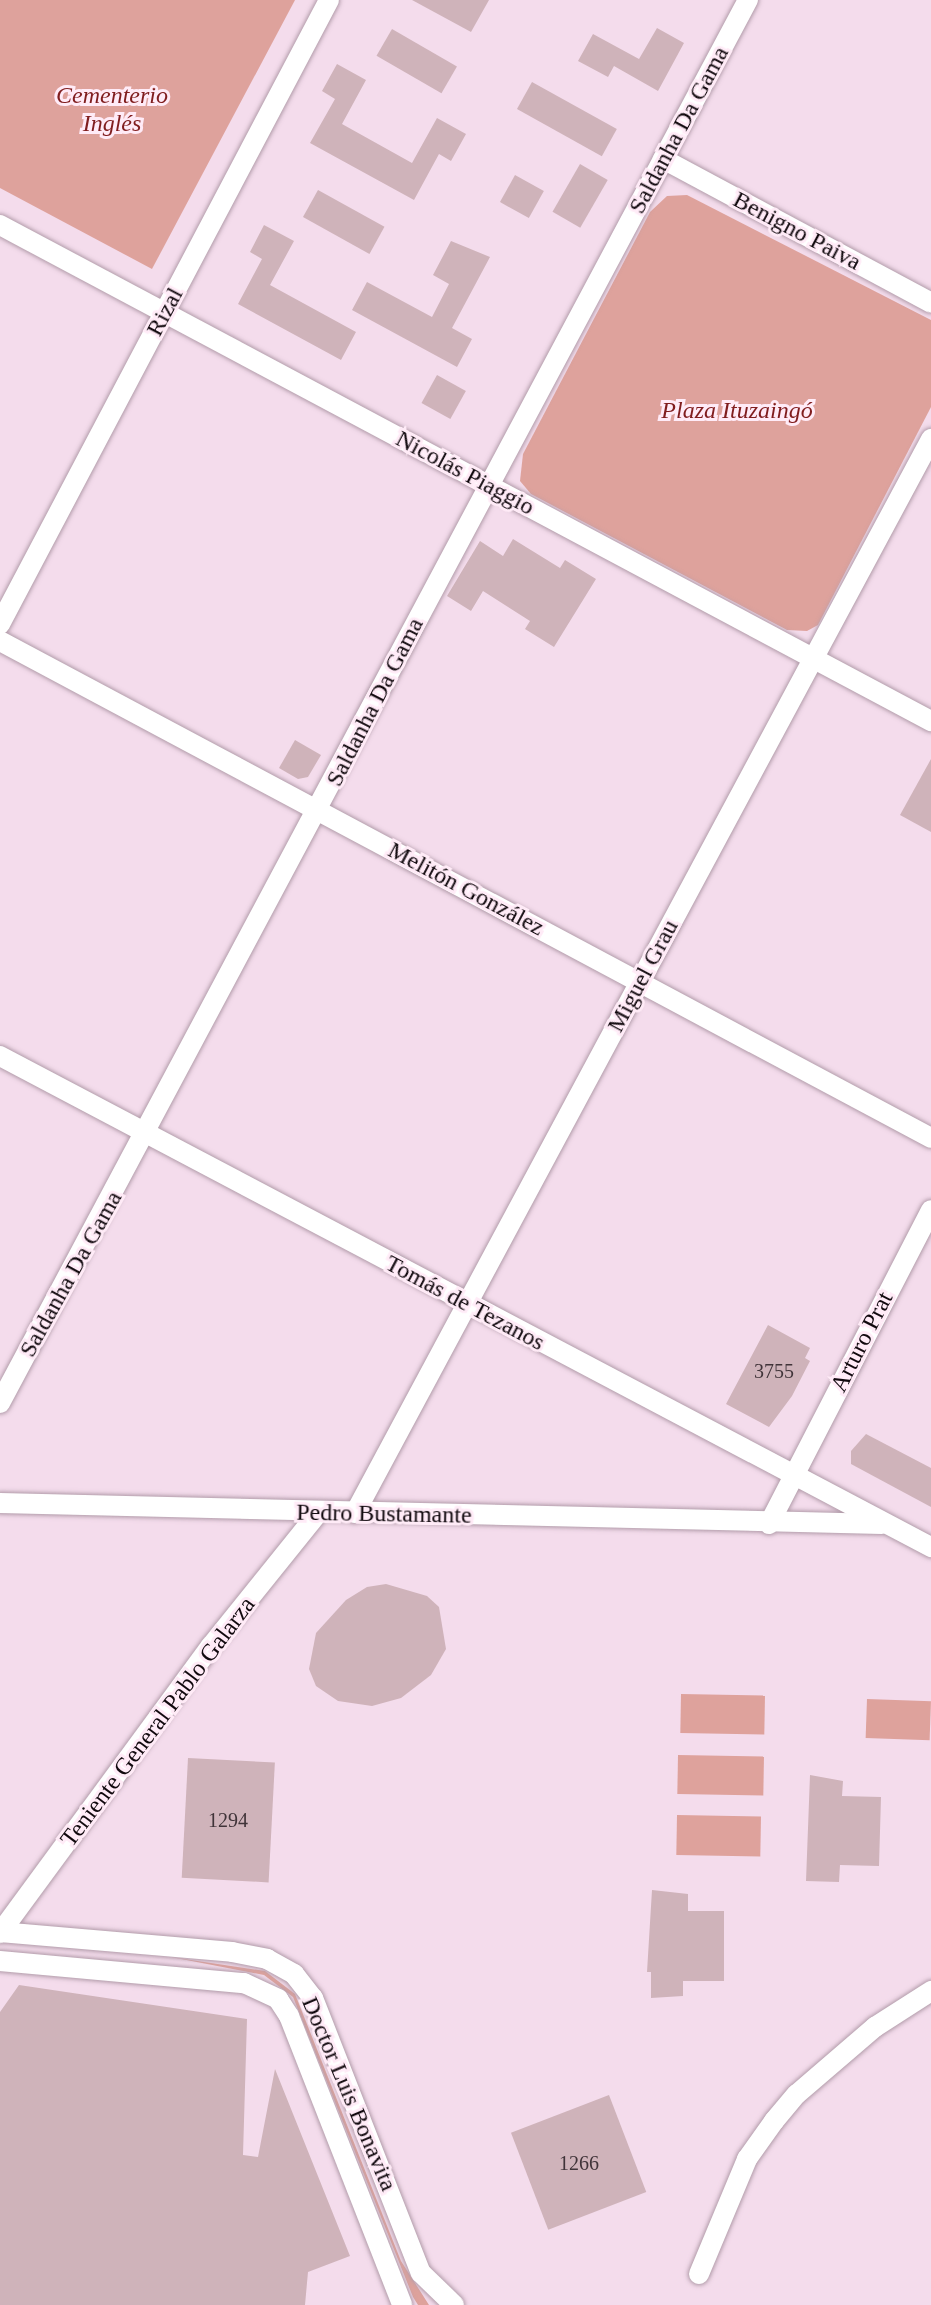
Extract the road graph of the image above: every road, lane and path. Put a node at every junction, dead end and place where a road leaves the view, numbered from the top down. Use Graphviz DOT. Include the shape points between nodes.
graph roads {
  1 [pos="329,0"];
  2 [pos="748,0"];
  3 [pos="663,159"];
  4 [pos="0,225"];
  5 [pos="931,303"];
  6 [pos="163,315"];
  7 [pos="931,439"];
  8 [pos="488,485"];
  9 [pos="0,624"];
  10 [pos="0,641"];
  11 [pos="812,658"];
  12 [pos="931,721"];
  13 [pos="319,811"];
  14 [pos="641,983"];
  15 [pos="0,1056"];
  16 [pos="147,1135"];
  17 [pos="931,1138"];
  18 [pos="931,1210"];
  19 [pos="465,1303"];
  20 [pos="0,1403"];
  21 [pos="794,1475"];
  22 [pos="0,1503"];
  23 [pos="318,1513"];
  24 [pos="355,1513"];
  25 [pos="769,1524"];
  26 [pos="886,1524"];
  27 [pos="931,1547"];
  28 [pos="0,1933"];
  29 [pos="0,1961"];
  30 [pos="931,1991"];
  31 [pos="699,2274"];
  32 [pos="402,2305"];
  33 [pos="454,2305"];
  1 -- 6 [label="street, Rizal"];
  2 -- 3 [label="street, Saldanha Da Gama"];
  3 -- 5 [label="street, Benigno Paiva"];
  3 -- 8 [label="street, Saldanha Da Gama"];
  4 -- 6 [label="street, Nicolás Piaggio"];
  6 -- 8 [label="street, Nicolás Piaggio"];
  6 -- 9 [label="street, Rizal"];
  7 -- 11 [label="street, Miguel Grau"];
  8 -- 11 [label="street, Nicolás Piaggio"];
  8 -- 13 [label="street, Saldanha Da Gama"];
  10 -- 13 [label="street, Melitón González"];
  11 -- 12 [label="street, Nicolás Piaggio"];
  11 -- 14 [label="street, Miguel Grau"];
  13 -- 14 [label="street, Melitón González"];
  13 -- 16 [label="street, Saldanha Da Gama"];
  14 -- 17 [label="street, Melitón González"];
  14 -- 19 [label="street, Miguel Grau"];
  15 -- 16 [label="street, Tomás de Tezanos"];
  16 -- 19 [label="street, Tomás de Tezanos"];
  16 -- 20 [label="street, Saldanha Da Gama"];
  18 -- 21 [label="street, Arturo Prat"];
  19 -- 21 [label="street, Tomás de Tezanos"];
  19 -- 24 [label="street, Miguel Grau"];
  21 -- 25 [label="street"];
  21 -- 26 [label="street, Tomás de Tezanos"];
  22 -- 23 [label="street, Pedro Bustamante"];
  23 -- 24 [label="street, Pedro Bustamante"];
  23 -- 28 [label="street, Teniente General Pablo Galarza" via="211,1646"];
  24 -- 25 [label="street, Pedro Bustamante"];
  25 -- 26 [label="street, Pedro Bustamante"];
  26 -- 27 [label="street, Tomás de Tezanos"];
  28 -- 33 [label="street, Doctor Luis Bonavita" via="232,1952 267,1959 294,1974 313,1998 421,2273"];
  29 -- 32 [label="street, Doctor Luis Bonavita" via="244,1983 278,1999"];
  30 -- 31 [label="street" via="875,2027 797,2094 774,2121 747,2159"];
}
